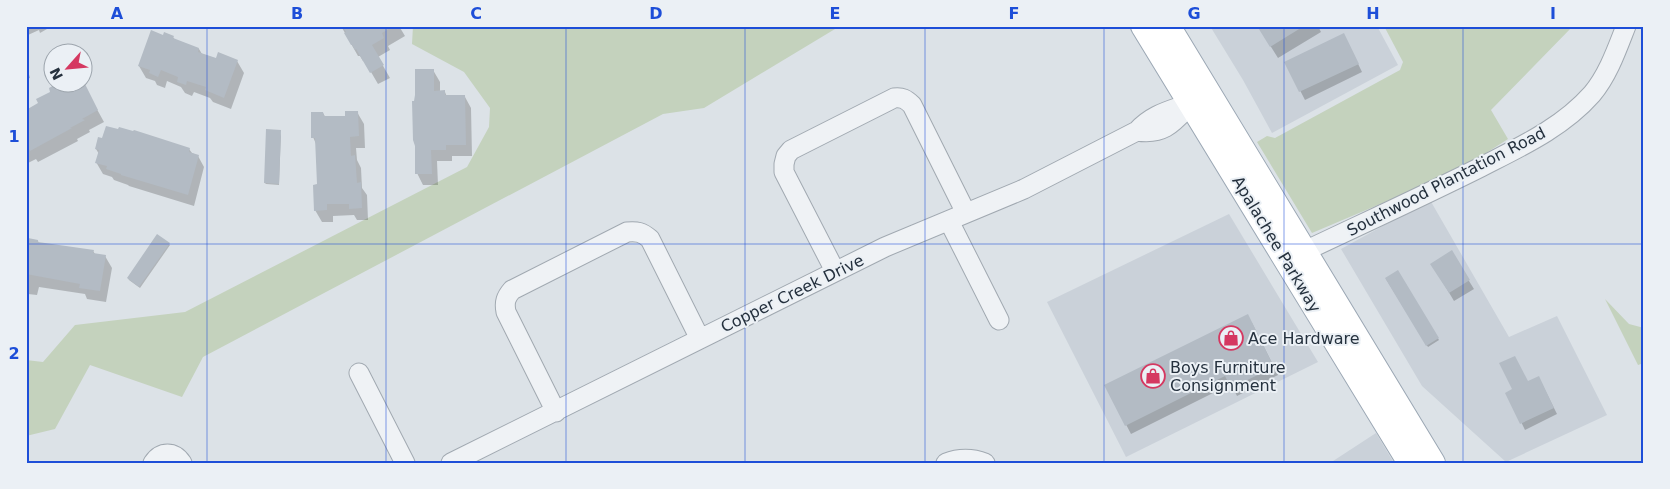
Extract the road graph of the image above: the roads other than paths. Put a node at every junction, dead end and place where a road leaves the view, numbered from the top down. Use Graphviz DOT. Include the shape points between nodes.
graph roads {
  1 [pos="1144,26"];
  2 [pos="1168,26"];
  3 [pos="1626,26"];
  4 [pos="1200,99"];
  5 [pos="958,217"];
  6 [pos="1298,259"];
  7 [pos="835,271"];
  8 [pos="998,320"];
  9 [pos="700,339"];
  10 [pos="359,373"];
  11 [pos="556,412"];
  12 [pos="153,463"];
  13 [pos="182,463"];
  14 [pos="405,463"];
  15 [pos="451,463"];
  16 [pos="946,463"];
  17 [pos="985,463"];
  18 [pos="1410,463"];
  19 [pos="1433,463"];
  1 -- 4 [label="main road, Apalachee Parkway"];
  2 -- 4 [label="main road, Apalachee Parkway"];
  3 -- 6 [label="street, Southwood Plantation Road" via="1603,78 1573,114 1527,143"];
  4 -- 5 [label="street, Copper Creek Drive" via="1166,111 1146,121 1137,132 1024,189"];
  4 -- 6 [label="main road, Apalachee Parkway"];
  4 -- 6 [label="main road, Apalachee Parkway" via="1275,241"];
  5 -- 7 [label="street, Copper Creek Drive"];
  5 -- 7 [label="street" via="912,105 908,100 894,98 813,138 786,156 784,172"];
  5 -- 8 [label="street"];
  6 -- 18 [label="main road, Apalachee Parkway"];
  6 -- 19 [label="main road, Apalachee Parkway" via="1320,275"];
  7 -- 9 [label="street, Copper Creek Drive"];
  9 -- 11 [label="street, Copper Creek Drive"];
  9 -- 11 [label="street" via="650,239 644,233 627,232 539,276 512,290 505,304 506,312"];
  10 -- 14 [label="street"];
  11 -- 15 [label="street, Copper Creek Drive"];
  12 -- 13 [label="street" via="159,456 169,454"];
  16 -- 17 [label="street" via="966,459"];
}
